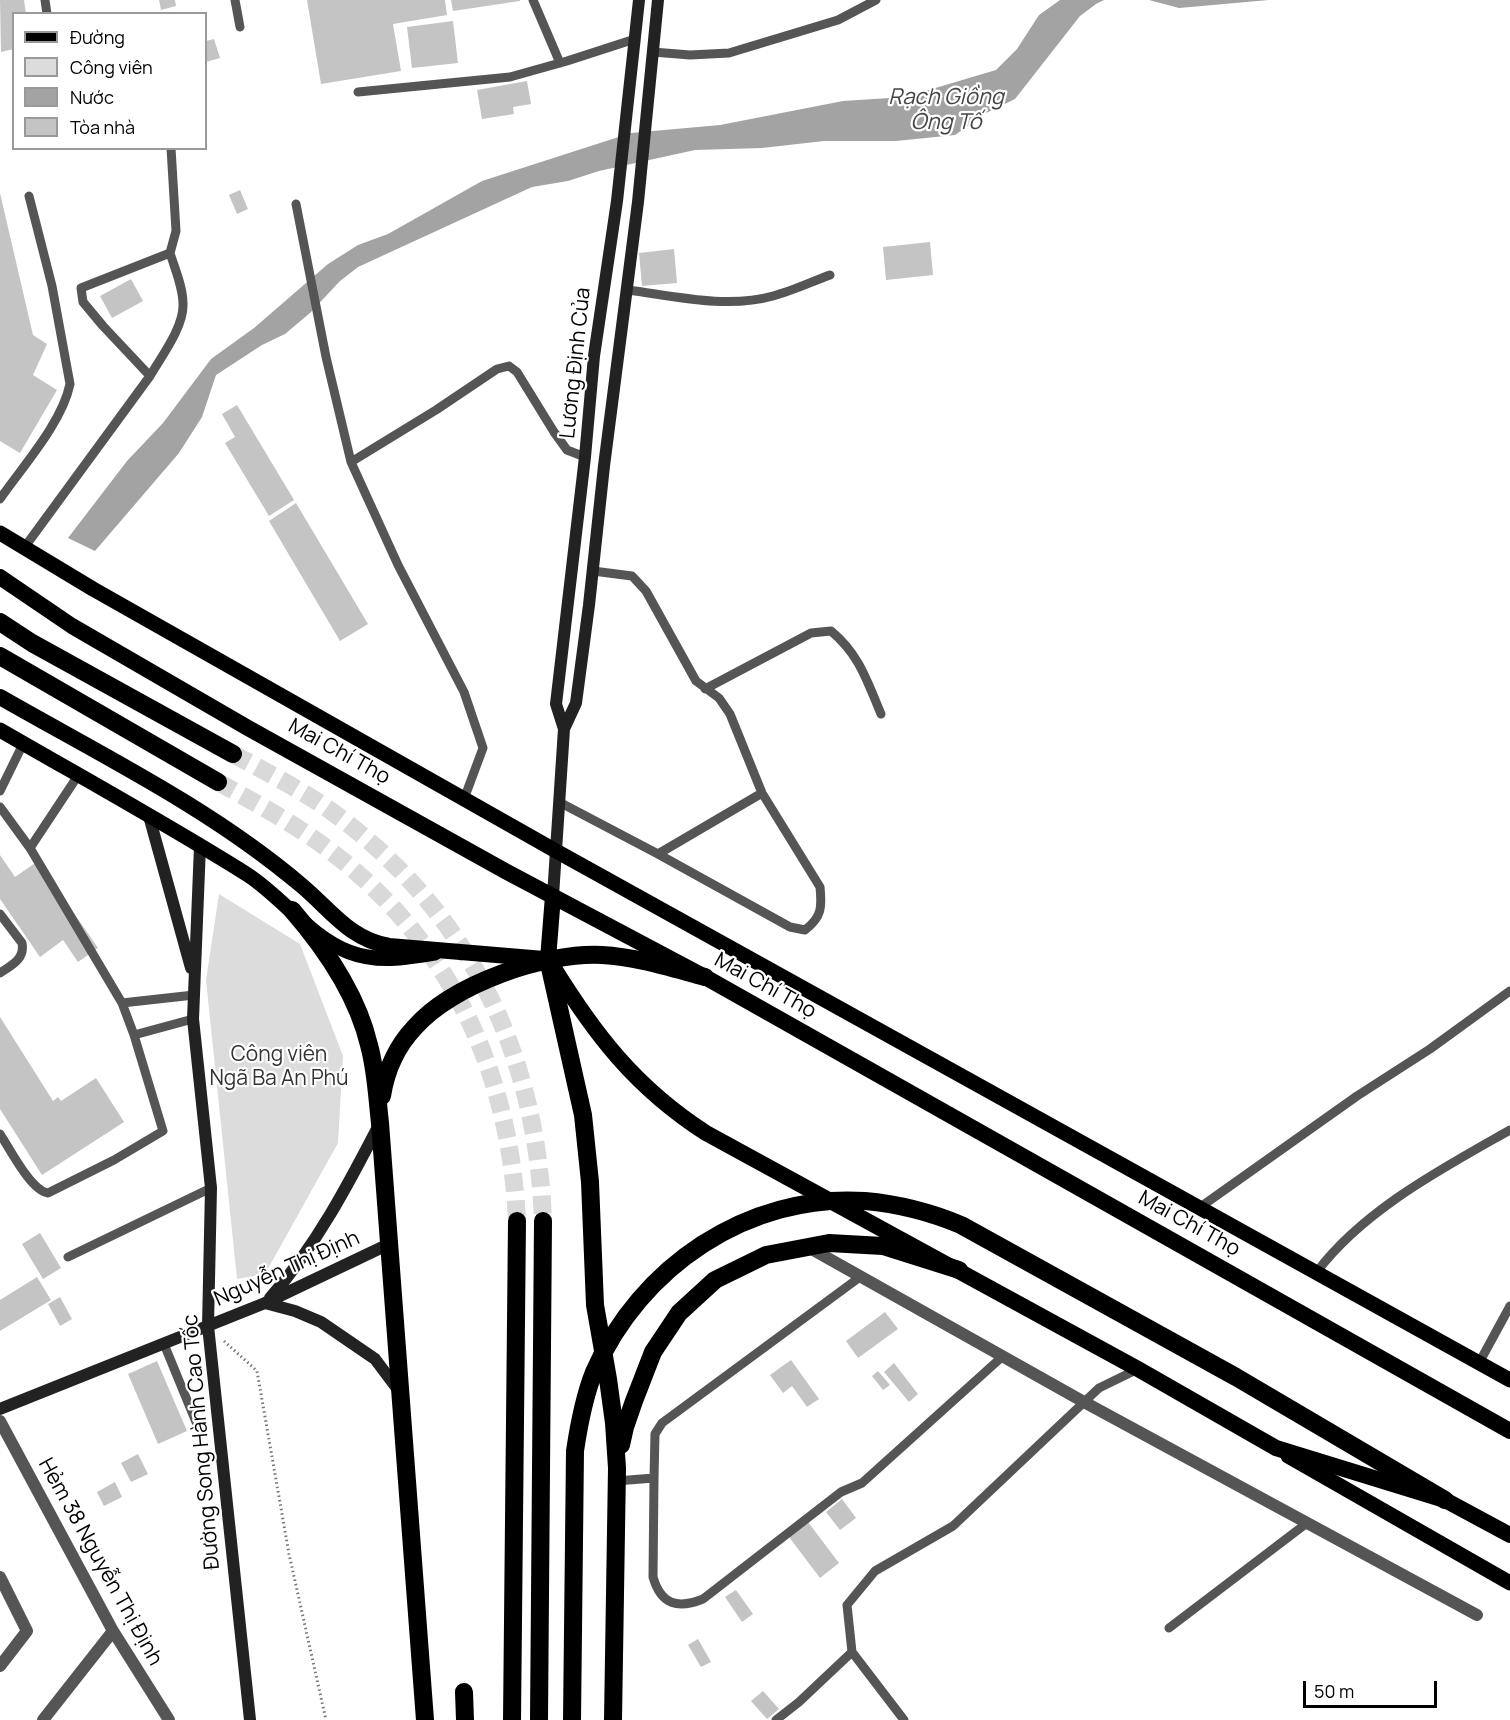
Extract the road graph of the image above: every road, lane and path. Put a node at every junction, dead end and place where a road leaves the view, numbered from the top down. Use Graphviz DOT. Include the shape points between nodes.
graph roads {
  1 [pos="235,0"];
  2 [pos="533,0"];
  3 [pos="639,0"];
  4 [pos="658,0"];
  5 [pos="876,0"];
  6 [pos="240,27"];
  7 [pos="635,39"];
  8 [pos="653,52"];
  9 [pos="560,63"];
  10 [pos="358,92"];
  11 [pos="171,150"];
  12 [pos="28,196"];
  13 [pos="296,204"];
  14 [pos="170,253"];
  15 [pos="830,275"];
  16 [pos="628,290"];
  17 [pos="150,376"];
  18 [pos="585,458"];
  19 [pos="351,462"];
  20 [pos="0,499"];
  21 [pos="0,533"];
  22 [pos="24,548"];
  23 [pos="593,571"];
  24 [pos="0,578"];
  25 [pos="0,622"];
  26 [pos="0,656"];
  27 [pos="705,689"];
  28 [pos="0,698"];
  29 [pos="881,714"];
  30 [pos="564,729"];
  31 [pos="0,730"];
  32 [pos="23,744"];
  33 [pos="232,754"];
  34 [pos="79,774"];
  35 [pos="218,782"];
  36 [pos="0,791"];
  37 [pos="762,793"];
  38 [pos="464,799"];
  39 [pos="559,802"];
  40 [pos="0,807"];
  41 [pos="149,816"];
  42 [pos="200,846"];
  43 [pos="30,848"];
  44 [pos="556,851"];
  45 [pos="658,854"];
  46 [pos="553,896"];
  47 [pos="292,910"];
  48 [pos="0,914"];
  49 [pos="446,951"];
  50 [pos="548,959"];
  51 [pos="0,973"];
  52 [pos="705,977"];
  53 [pos="194,981"];
  54 [pos="1510,991"];
  55 [pos="194,995"];
  56 [pos="122,1003"];
  57 [pos="193,1019"];
  58 [pos="134,1035"];
  59 [pos="380,1122"];
  60 [pos="1510,1130"];
  61 [pos="0,1134"];
  62 [pos="211,1188"];
  63 [pos="1199,1208"];
  64 [pos="517,1221"];
  65 [pos="543,1221"];
  66 [pos="388,1244"];
  67 [pos="808,1246"];
  68 [pos="68,1257"];
  69 [pos="959,1270"];
  70 [pos="1316,1273"];
  71 [pos="860,1277"];
  72 [pos="265,1303"];
  73 [pos="1510,1306"];
  74 [pos="208,1326"];
  75 [pos="164,1344"];
  76 [pos="1003,1356"];
  77 [pos="1479,1363"];
  78 [pos="1138,1369"];
  79 [pos="1510,1380"];
  80 [pos="399,1391"];
  81 [pos="1084,1402"];
  82 [pos="0,1409"];
  83 [pos="0,1421"];
  84 [pos="196,1422"];
  85 [pos="1510,1431"];
  86 [pos="1275,1448"];
  87 [pos="617,1474"];
  88 [pos="654,1478"];
  89 [pos="1445,1500"];
  90 [pos="1307,1523"];
  91 [pos="1510,1535"];
  92 [pos="0,1577"];
  93 [pos="1510,1583"];
  94 [pos="1477,1615"];
  95 [pos="1169,1628"];
  96 [pos="113,1630"];
  97 [pos="852,1652"];
  98 [pos="0,1666"];
  99 [pos="464,1692"];
  100 [pos="43,1720"];
  101 [pos="169,1720"];
  102 [pos="250,1720"];
  103 [pos="326,1720"];
  104 [pos="425,1720"];
  105 [pos="465,1720"];
  106 [pos="512,1720"];
  107 [pos="539,1720"];
  108 [pos="572,1720"];
  109 [pos="613,1720"];
  110 [pos="776,1720"];
  111 [pos="904,1720"];
  1 -- 6 [label="lane"];
  2 -- 9 [label="lane"];
  3 -- 7 [label="main road, Lương Định Của"];
  4 -- 8 [label="main road"];
  5 -- 8 [label="lane" via="838,20 729,53"];
  7 -- 9 [label="lane"];
  7 -- 18 [label="main road, Lương Định Của" via="594,356"];
  8 -- 16 [label="main road, Lương Định Của"];
  9 -- 10 [label="lane" via="510,77"];
  11 -- 14 [label="lane" via="176,231"];
  12 -- 20 [label="lane" via="52,286 70,384 49,430"];
  13 -- 19 [label="lane"];
  14 -- 17 [label="lane" via="184,304 182,317"];
  14 -- 17 [label="lane" via="81,288 83,302"];
  15 -- 16 [label="lane" via="772,296 748,300"];
  16 -- 23 [label="main road, Lương Định Của"];
  17 -- 22 [label="lane"];
  18 -- 19 [label="lane" via="567,450 517,372 509,366 497,369"];
  18 -- 30 [label="main road, Lương Định Của" via="556,704"];
  19 -- 38 [label="lane" via="398,565 464,692 483,748"];
  21 -- 22 [label="main road, Mai Chí Thọ"];
  22 -- 38 [label="main road, Mai Chí Thọ"];
  23 -- 27 [label="lane" via="632,576 646,591 696,681"];
  23 -- 30 [label="main road, Lương Định Của" via="576,703"];
  24 -- 46 [label="highway, Mai Chí Thọ" via="155,674"];
  25 -- 33 [label="highway"];
  26 -- 35 [label="highway"];
  27 -- 29 [label="lane" via="811,633 831,631 858,661"];
  27 -- 37 [label="lane" via="719,698 730,714"];
  28 -- 49 [label="highway" via="216,820 364,939 389,946"];
  30 -- 39 [label="main road, Lương Định Của"];
  31 -- 32 [label="main road"];
  32 -- 34 [label="main road"];
  32 -- 36 [label="lane"];
  34 -- 41 [label="main road"];
  34 -- 43 [label="lane"];
  37 -- 45 [label="lane"];
  37 -- 45 [label="lane" via="820,887 822,903 816,921 805,930 790,927"];
  38 -- 44 [label="main road, Mai Chí Thọ"];
  39 -- 44 [label="main road, Lương Định Của"];
  39 -- 45 [label="lane"];
  40 -- 43 [label="lane"];
  41 -- 42 [label="main road"];
  41 -- 53 [label="main road, Đường Song Hành Cao Tốc"];
  42 -- 47 [label="main road" via="250,876"];
  42 -- 53 [label="main road, Đường Song Hành Cao Tốc"];
  43 -- 56 [label="lane"];
  44 -- 46 [label="main road, Lương Định Của"];
  44 -- 63 [label="main road, Mai Chí Thọ"];
  46 -- 50 [label="highway"];
  46 -- 52 [label="highway, Mai Chí Thọ"];
  47 -- 49 [label="main road" via="326,939 364,956 398,958"];
  47 -- 59 [label="highway" via="332,963 360,1016 370,1045"];
  48 -- 51 [label="lane" via="23,949 18,960"];
  49 -- 50 [label="highway"];
  50 -- 52 [label="highway" via="577,955 623,957"];
  50 -- 59 [label="highway" via="486,981 421,1020 389,1068"];
  50 -- 69 [label="highway" via="583,1014 624,1066 677,1114"];
  50 -- 87 [label="highway" via="583,1115 595,1305 608,1379"];
  52 -- 85 [label="highway, Mai Chí Thọ"];
  53 -- 55 [label="main road, Đường Song Hành Cao Tốc"];
  54 -- 63 [label="lane"];
  55 -- 56 [label="lane"];
  55 -- 57 [label="main road, Đường Song Hành Cao Tốc"];
  56 -- 58 [label="lane"];
  57 -- 58 [label="lane"];
  57 -- 62 [label="main road, Đường Song Hành Cao Tốc"];
  58 -- 61 [label="lane" via="163,1131 48,1193 39,1191 31,1182"];
  59 -- 66 [label="highway"];
  59 -- 72 [label="main road" via="329,1218 294,1271"];
  60 -- 70 [label="lane" via="1376,1213"];
  62 -- 68 [label="lane"];
  62 -- 74 [label="main road, Đường Song Hành Cao Tốc"];
  63 -- 70 [label="main road, Mai Chí Thọ"];
  64 -- 106 [label="highway"];
  65 -- 107 [label="highway"];
  66 -- 72 [label="main road, Nguyễn Thị Định"];
  66 -- 80 [label="highway"];
  67 -- 69 [label="highway" via="883,1246"];
  67 -- 71 [label="street"];
  67 -- 87 [label="highway" via="766,1255 715,1280 679,1313 653,1352 634,1401"];
  69 -- 78 [label="highway"];
  70 -- 77 [label="main road, Mai Chí Thọ"];
  71 -- 76 [label="street"];
  71 -- 88 [label="lane" via="662,1423 655,1434"];
  72 -- 74 [label="main road, Nguyễn Thị Định"];
  72 -- 80 [label="main road" via="321,1322 375,1359"];
  73 -- 77 [label="lane"];
  74 -- 75 [label="main road, Nguyễn Thị Định"];
  74 -- 102 [label="main road, Đường Song Hành Cao Tốc"];
  74 -- 103 [label="path" via="257,1371 289,1554"];
  75 -- 82 [label="main road, Nguyễn Thị Định"];
  75 -- 84 [label="lane"];
  76 -- 81 [label="street"];
  76 -- 88 [label="lane" via="862,1483 841,1492 703,1599 690,1604 665,1599 653,1577"];
  77 -- 79 [label="main road, Mai Chí Thọ"];
  78 -- 81 [label="lane" via="1099,1388"];
  78 -- 86 [label="highway"];
  80 -- 104 [label="highway"];
  81 -- 90 [label="street"];
  81 -- 97 [label="lane" via="953,1526 875,1571 848,1605"];
  83 -- 96 [label="street, Hẻm 38 Nguyễn Thị Định"];
  86 -- 89 [label="highway"];
  86 -- 93 [label="main road"];
  87 -- 88 [label="lane"];
  87 -- 109 [label="highway"];
  89 -- 91 [label="highway"];
  89 -- 108 [label="highway" via="1236,1377 962,1225 913,1208 863,1201 787,1208 738,1224 671,1266 618,1326 594,1374 575,1451"];
  90 -- 94 [label="street"];
  90 -- 95 [label="lane"];
  92 -- 98 [label="street" via="27,1631"];
  96 -- 100 [label="street"];
  96 -- 101 [label="street, Hẻm 38 Nguyễn Thị Định"];
  97 -- 110 [label="lane"];
  97 -- 111 [label="lane"];
  99 -- 105 [label="highway"];
}
